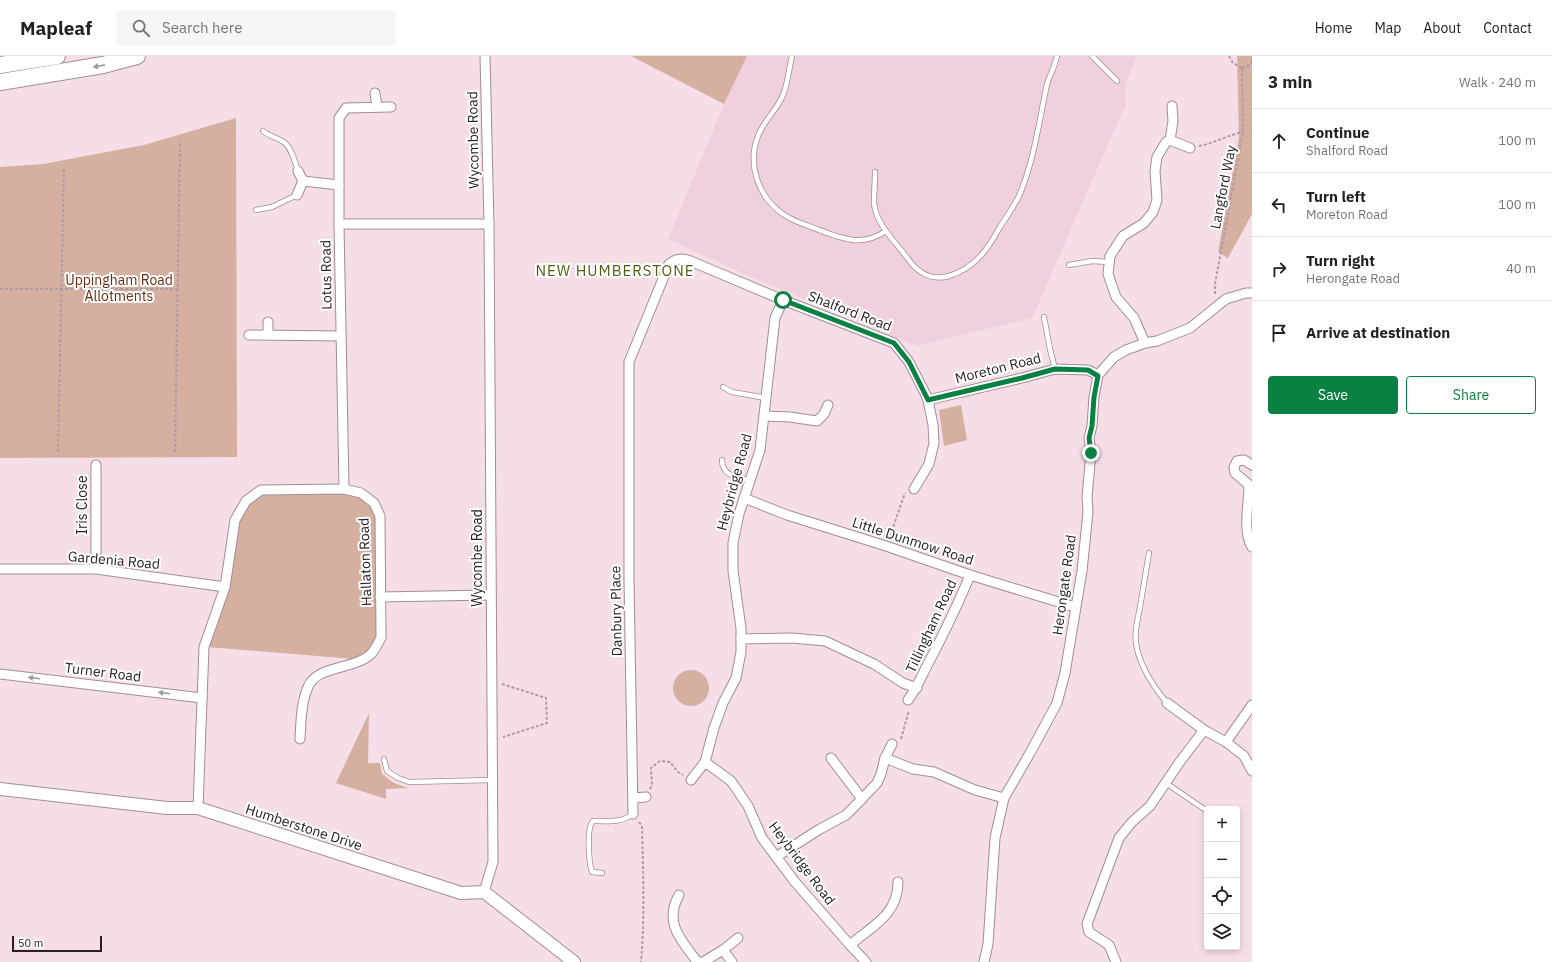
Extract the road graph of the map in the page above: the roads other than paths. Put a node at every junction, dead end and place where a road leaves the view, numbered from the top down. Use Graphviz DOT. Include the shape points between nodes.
graph roads {
  1 [pos="57,56"];
  2 [pos="137,56"];
  3 [pos="485,56"];
  4 [pos="792,56"];
  5 [pos="1058,56"];
  6 [pos="1092,56"];
  7 [pos="31,58"];
  8 [pos="0,65"];
  9 [pos="33,78"];
  10 [pos="1117,81"];
  11 [pos="0,82"];
  12 [pos="375,92"];
  13 [pos="1172,106"];
  14 [pos="377,107"];
  15 [pos="391,107"];
  16 [pos="263,130"];
  17 [pos="1170,140"];
  18 [pos="1190,148"];
  19 [pos="298,171"];
  20 [pos="875,172"];
  21 [pos="303,182"];
  22 [pos="339,185"];
  23 [pos="297,195"];
  24 [pos="256,210"];
  25 [pos="339,224"];
  26 [pos="489,224"];
  27 [pos="886,231"];
  28 [pos="1109,262"];
  29 [pos="669,264"];
  30 [pos="1069,265"];
  31 [pos="1252,294"];
  32 [pos="783,300"];
  33 [pos="1044,317"];
  34 [pos="268,322"];
  35 [pos="249,335"];
  36 [pos="268,335"];
  37 [pos="341,336"];
  38 [pos="1145,343"];
  39 [pos="1055,369"];
  40 [pos="1098,376"];
  41 [pos="722,387"];
  42 [pos="766,398"];
  43 [pos="928,400"];
  44 [pos="828,405"];
  45 [pos="764,416"];
  46 [pos="722,460"];
  47 [pos="96,465"];
  48 [pos="1252,465"];
  49 [pos="750,480"];
  50 [pos="344,489"];
  51 [pos="914,489"];
  52 [pos="744,498"];
  53 [pos="1252,547"];
  54 [pos="1149,552"];
  55 [pos="0,569"];
  56 [pos="96,570"];
  57 [pos="970,575"];
  58 [pos="225,587"];
  59 [pos="491,595"];
  60 [pos="380,598"];
  61 [pos="1075,607"];
  62 [pos="741,638"];
  63 [pos="0,674"];
  64 [pos="917,688"];
  65 [pos="202,698"];
  66 [pos="908,700"];
  67 [pos="1167,703"];
  68 [pos="1252,705"];
  69 [pos="1204,730"];
  70 [pos="300,738"];
  71 [pos="1226,742"];
  72 [pos="892,744"];
  73 [pos="831,758"];
  74 [pos="885,758"];
  75 [pos="384,759"];
  76 [pos="705,762"];
  77 [pos="1252,771"];
  78 [pos="492,780"];
  79 [pos="691,780"];
  80 [pos="1166,783"];
  81 [pos="0,789"];
  82 [pos="646,797"];
  83 [pos="634,798"];
  84 [pos="1004,798"];
  85 [pos="862,799"];
  86 [pos="198,808"];
  87 [pos="1204,809"];
  88 [pos="633,814"];
  89 [pos="776,857"];
  90 [pos="602,873"];
  91 [pos="898,882"];
  92 [pos="484,892"];
  93 [pos="679,895"];
  94 [pos="738,938"];
  95 [pos="850,945"];
  96 [pos="723,950"];
  97 [pos="574,962"];
  98 [pos="699,962"];
  99 [pos="703,962"];
  100 [pos="732,962"];
  101 [pos="866,962"];
  102 [pos="984,962"];
  103 [pos="1116,962"];
  1 -- 7 [label="highway"];
  2 -- 9 [label="highway, one-way"];
  3 -- 26 [label="street, Wycombe Road"];
  4 -- 27 [label="lane" via="784,93 757,137 754,167 763,193 782,214 844,239 861,240"];
  5 -- 27 [label="lane" via="1018,196 988,249 980,258 957,274 940,277 925,275 913,265"];
  6 -- 10 [label="lane"];
  7 -- 8 [label="highway"];
  7 -- 9 [label="street"];
  9 -- 11 [label="highway"];
  12 -- 14 [label="street"];
  13 -- 17 [label="street"];
  14 -- 15 [label="street, Lotus Road"];
  14 -- 22 [label="street, Lotus Road" via="346,108 339,118"];
  16 -- 19 [label="lane" via="287,145"];
  17 -- 18 [label="street"];
  17 -- 28 [label="street" via="1157,157 1157,200 1153,212 1144,223 1123,236"];
  19 -- 21 [label="street"];
  20 -- 27 [label="lane" via="874,203 876,213"];
  21 -- 22 [label="street"];
  21 -- 23 [label="street"];
  22 -- 25 [label="street, Lotus Road"];
  23 -- 24 [label="lane" via="272,208"];
  25 -- 26 [label="street"];
  25 -- 37 [label="street, Lotus Road"];
  26 -- 59 [label="street, Wycombe Road"];
  28 -- 30 [label="lane"];
  28 -- 38 [label="street" via="1108,274 1116,297 1134,318"];
  29 -- 32 [label="street, Shalford Road" via="681,258 688,260"];
  29 -- 83 [label="street, Danbury Place" via="629,362 629,579"];
  31 -- 38 [label="street, Herongate Road" via="1246,293 1226,299 1190,328"];
  32 -- 42 [label="street, Heybridge Road" via="775,318"];
  32 -- 43 [label="street, Shalford Road" via="894,343 909,362"];
  33 -- 39 [label="lane"];
  34 -- 36 [label="street"];
  35 -- 36 [label="street"];
  36 -- 37 [label="street"];
  37 -- 50 [label="street, Lotus Road"];
  38 -- 40 [label="street, Herongate Road" via="1114,357"];
  39 -- 40 [label="street, Moreton Road" via="1088,370"];
  39 -- 43 [label="street, Moreton Road"];
  40 -- 61 [label="street, Herongate Road" via="1089,438 1091,453 1088,512 1082,571"];
  41 -- 42 [label="lane" via="732,392"];
  42 -- 45 [label="street, Heybridge Road"];
  43 -- 51 [label="street, Shalford Road" via="934,443 929,464"];
  44 -- 45 [label="street" via="817,421"];
  45 -- 49 [label="street, Heybridge Road" via="760,450"];
  46 -- 49 [label="lane" via="726,472"];
  47 -- 56 [label="street, Iris Close"];
  48 -- 53 [label="street" via="1244,460 1237,461 1234,467 1235,473 1248,484 1247,532"];
  49 -- 52 [label="street, Heybridge Road"];
  50 -- 58 [label="street, Hallaton Road" via="261,490 246,500 235,520"];
  50 -- 60 [label="street, Hallaton Road" via="361,493 374,503 380,516"];
  52 -- 57 [label="street, Little Dunmow Road" via="787,515"];
  52 -- 62 [label="street, Heybridge Road" via="733,543 733,571"];
  54 -- 67 [label="lane" via="1135,634 1136,644 1152,683"];
  55 -- 56 [label="street, Gardenia Road"];
  56 -- 58 [label="street, Gardenia Road"];
  57 -- 61 [label="street, Little Dunmow Road"];
  57 -- 64 [label="street, Tillingham Road" via="953,616"];
  58 -- 65 [label="street, Hallaton Road" via="204,647"];
  59 -- 60 [label="street"];
  59 -- 78 [label="street, Wycombe Road"];
  60 -- 70 [label="street, Hallaton Road" via="381,638 372,654 355,664 319,674 308,686 302,707"];
  61 -- 84 [label="street, Herongate Road" via="1058,703"];
  62 -- 64 [label="street, Tillingham Road" via="825,641"];
  62 -- 76 [label="street, Heybridge Road" via="736,678 723,703"];
  65 -- 63 [label="street, Turner Road, one-way"];
  64 -- 66 [label="street, Tillingham Road"];
  65 -- 86 [label="street, Hallaton Road"];
  67 -- 69 [label="street"];
  68 -- 71 [label="street"];
  69 -- 71 [label="street"];
  69 -- 80 [label="street"];
  71 -- 77 [label="street" via="1244,756"];
  72 -- 74 [label="street"];
  73 -- 85 [label="street"];
  74 -- 84 [label="street" via="913,769 934,772 975,790"];
  74 -- 85 [label="street" via="877,783"];
  75 -- 78 [label="lane" via="387,771 409,782"];
  76 -- 79 [label="street, Heybridge Road"];
  76 -- 89 [label="street, Heybridge Road" via="731,781 748,806 762,838"];
  78 -- 92 [label="street, Wycombe Road" via="493,862"];
  80 -- 87 [label="lane"];
  80 -- 103 [label="street" via="1150,806 1119,838 1088,924 1089,932 1109,945"];
  81 -- 86 [label="street, Humberstone Drive" via="167,808"];
  82 -- 83 [label="street"];
  83 -- 88 [label="street, Danbury Place"];
  84 -- 102 [label="street, Herongate Road" via="995,838 988,944"];
  85 -- 89 [label="street" via="846,815"];
  86 -- 92 [label="street, Humberstone Drive" via="461,893"];
  88 -- 90 [label="lane" via="628,819 593,821 590,824 590,867 592,872"];
  89 -- 95 [label="street, Heybridge Road"];
  91 -- 95 [label="street" via="898,892 892,909"];
  92 -- 97 [label="street"];
  93 -- 98 [label="street" via="675,902 673,919 676,933"];
  94 -- 96 [label="street"];
  95 -- 101 [label="street, Heybridge Road"];
  96 -- 99 [label="street"];
  96 -- 100 [label="street"];
}
